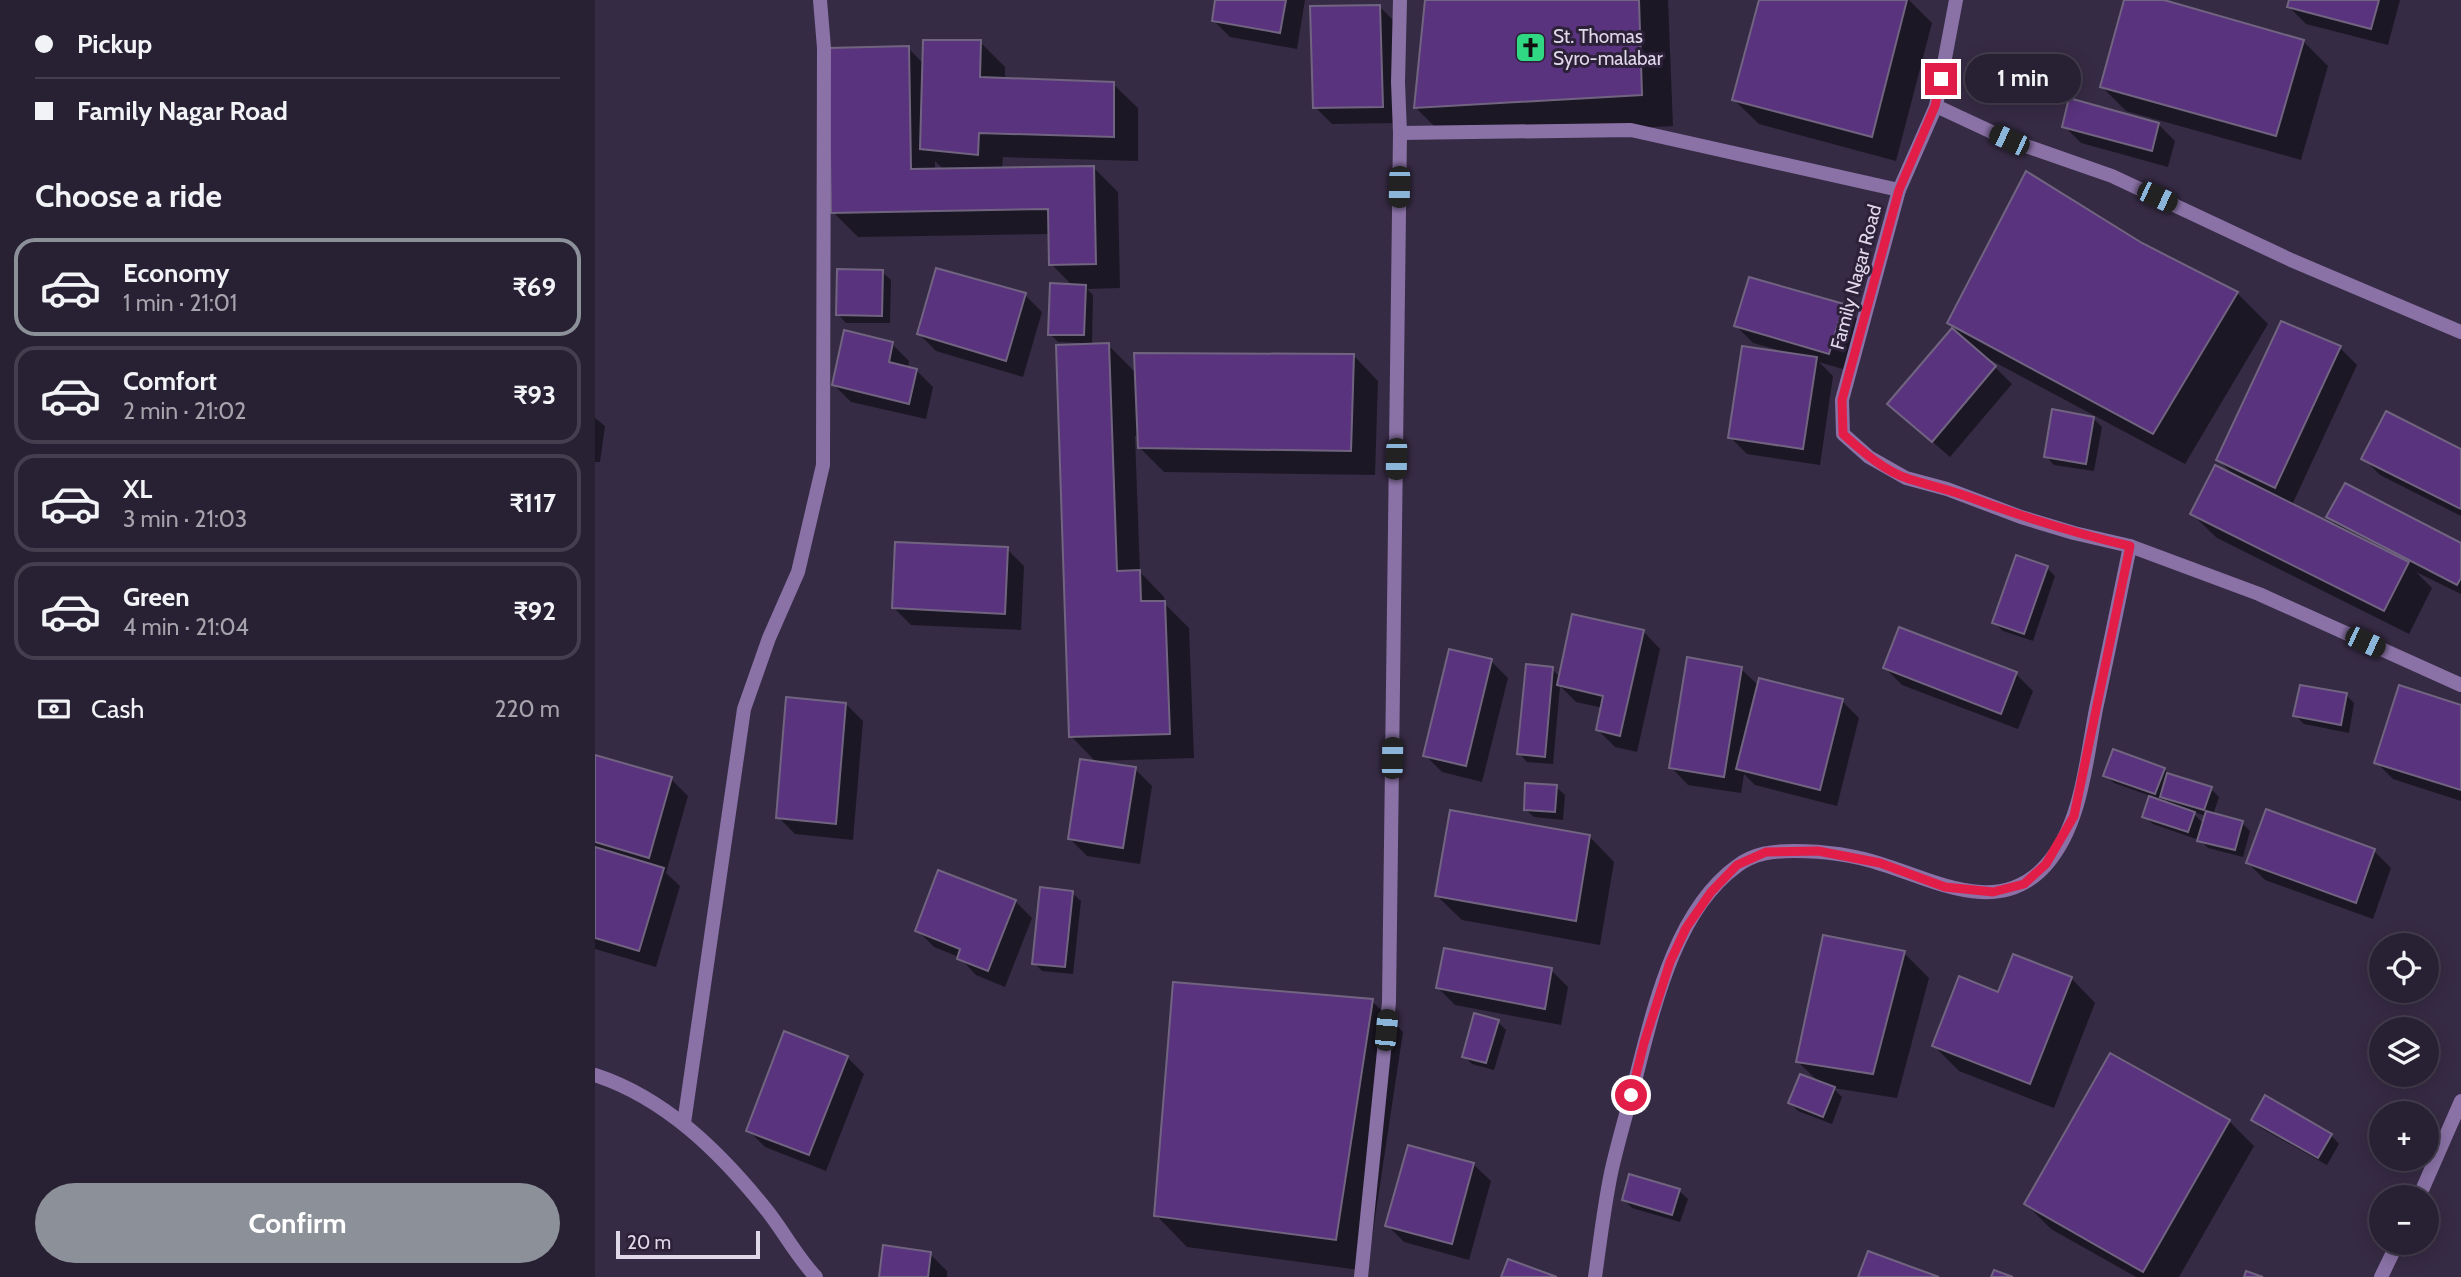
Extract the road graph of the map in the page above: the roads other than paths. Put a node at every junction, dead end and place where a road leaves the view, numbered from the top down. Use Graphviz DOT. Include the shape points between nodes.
graph roads {
  1 [pos="820,0"];
  2 [pos="1400,0"];
  3 [pos="1956,0"];
  4 [pos="1935,106"];
  5 [pos="1400,132"];
  6 [pos="1899,190"];
  7 [pos="2461,332"];
  8 [pos="2130,546"];
  9 [pos="2461,685"];
  10 [pos="595,1075"];
  11 [pos="2461,1101"];
  12 [pos="684,1123"];
  13 [pos="2424,1185"];
  14 [pos="2392,1255"];
  15 [pos="816,1277"];
  16 [pos="1361,1277"];
  17 [pos="1595,1277"];
  18 [pos="2381,1277"];
  1 -- 12 [label="street" via="824,48 823,465 798,572 744,709"];
  2 -- 5 [label="street"];
  3 -- 4 [label="street, Family Nagar Road"];
  4 -- 6 [label="street, Family Nagar Road"];
  4 -- 7 [label="street" via="2009,140 2112,176 2291,260"];
  5 -- 6 [label="street" via="1631,130"];
  5 -- 16 [label="street" via="1388,1002"];
  6 -- 8 [label="street, Family Nagar Road" via="1842,400 1843,434 1869,457 1906,478 2021,517"];
  8 -- 9 [label="street, Family Nagar Road" via="2259,594"];
  8 -- 17 [label="street" via="2074,816 2046,864 2024,884 1993,892 1969,891 1880,863 1818,851 1766,852 1737,865 1711,892 1670,962 1644,1043 1611,1173"];
  10 -- 12 [label="street" via="644,1096"];
  11 -- 13 [label="street"];
  12 -- 15 [label="street" via="765,1208"];
  14 -- 18 [label="street"];
}
